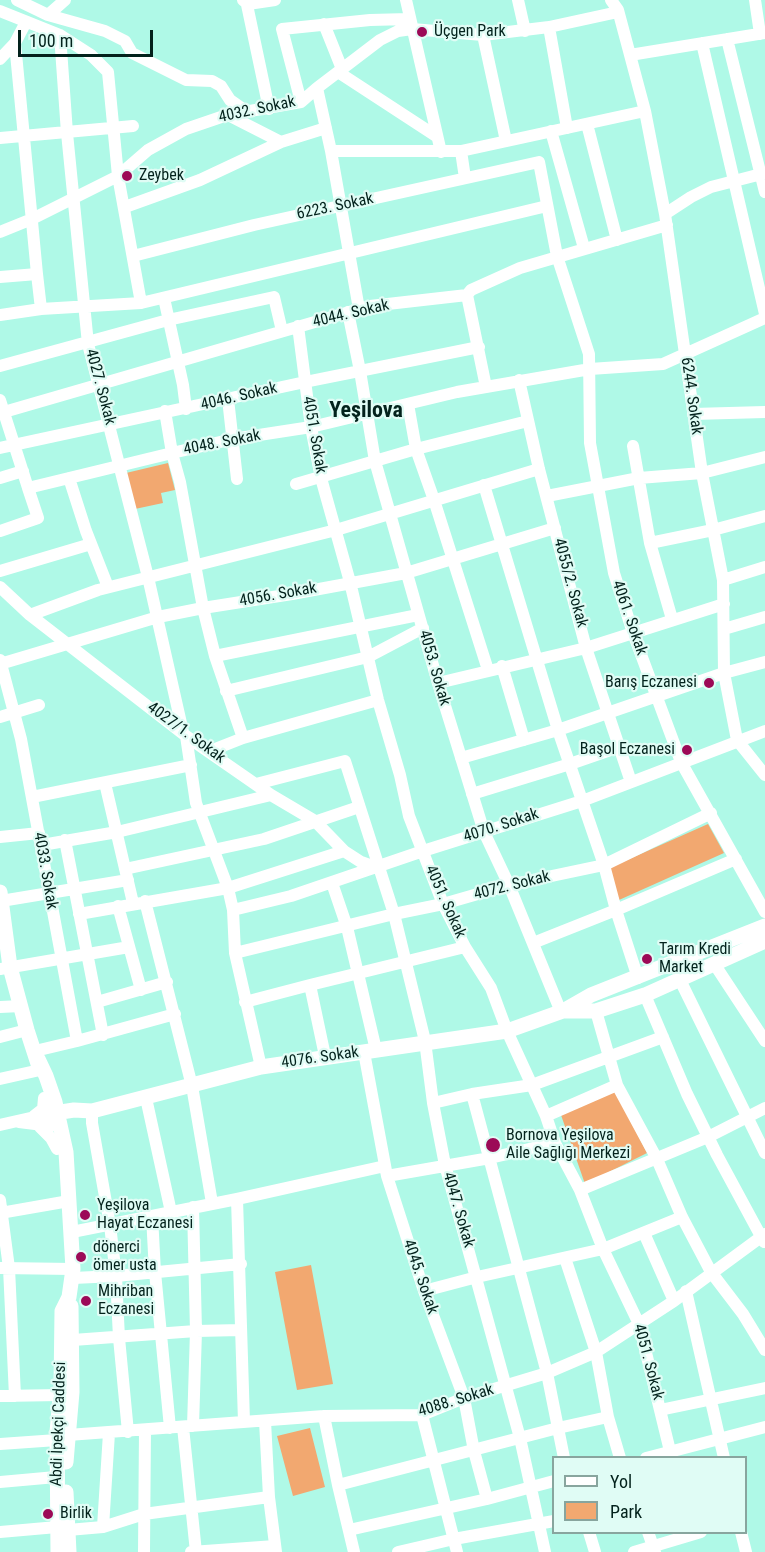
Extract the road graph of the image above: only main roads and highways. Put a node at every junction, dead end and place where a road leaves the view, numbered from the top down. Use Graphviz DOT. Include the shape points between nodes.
graph roads {
  1 [pos="1,902"];
  2 [pos="765,926"];
  3 [pos="765,941"];
  4 [pos="5,968"];
  5 [pos="562,1011"];
  6 [pos="57,1114"];
  7 [pos="61,1148"];
  8 [pos="69,1297"];
  9 [pos="62,1437"];
  10 [pos="62,1528"];
  11 [pos="58,1552"];
  12 [pos="69,1552"];
  1 -- 4 [label="main road, Abdi İpekçi Caddesi"];
  2 -- 5 [label="main road, 4076. Sokak" via="591,995"];
  3 -- 5 [label="main road, 4076. Sokak" via="680,980 596,1011"];
  4 -- 6 [label="main road, Abdi İpekçi Caddesi"];
  5 -- 6 [label="main road, 4076. Sokak" via="507,1031 261,1067 147,1098"];
  6 -- 7 [label="main road, Abdi İpekçi Caddesi"];
  6 -- 7 [label="main road" via="69,1128"];
  7 -- 8 [label="main road, Abdi İpekçi Caddesi" via="68,1165 72,1232"];
  8 -- 9 [label="main road, Abdi İpekçi Caddesi" via="73,1340"];
  8 -- 9 [label="main road, Abdi İpekçi Caddesi" via="62,1311"];
  9 -- 10 [label="main road, Abdi İpekçi Caddesi" via="66,1476"];
  9 -- 10 [label="main road, Abdi İpekçi Caddesi" via="56,1477"];
  10 -- 11 [label="main road, Abdi İpekçi Caddesi"];
  10 -- 12 [label="main road, Abdi İpekçi Caddesi"];
}
